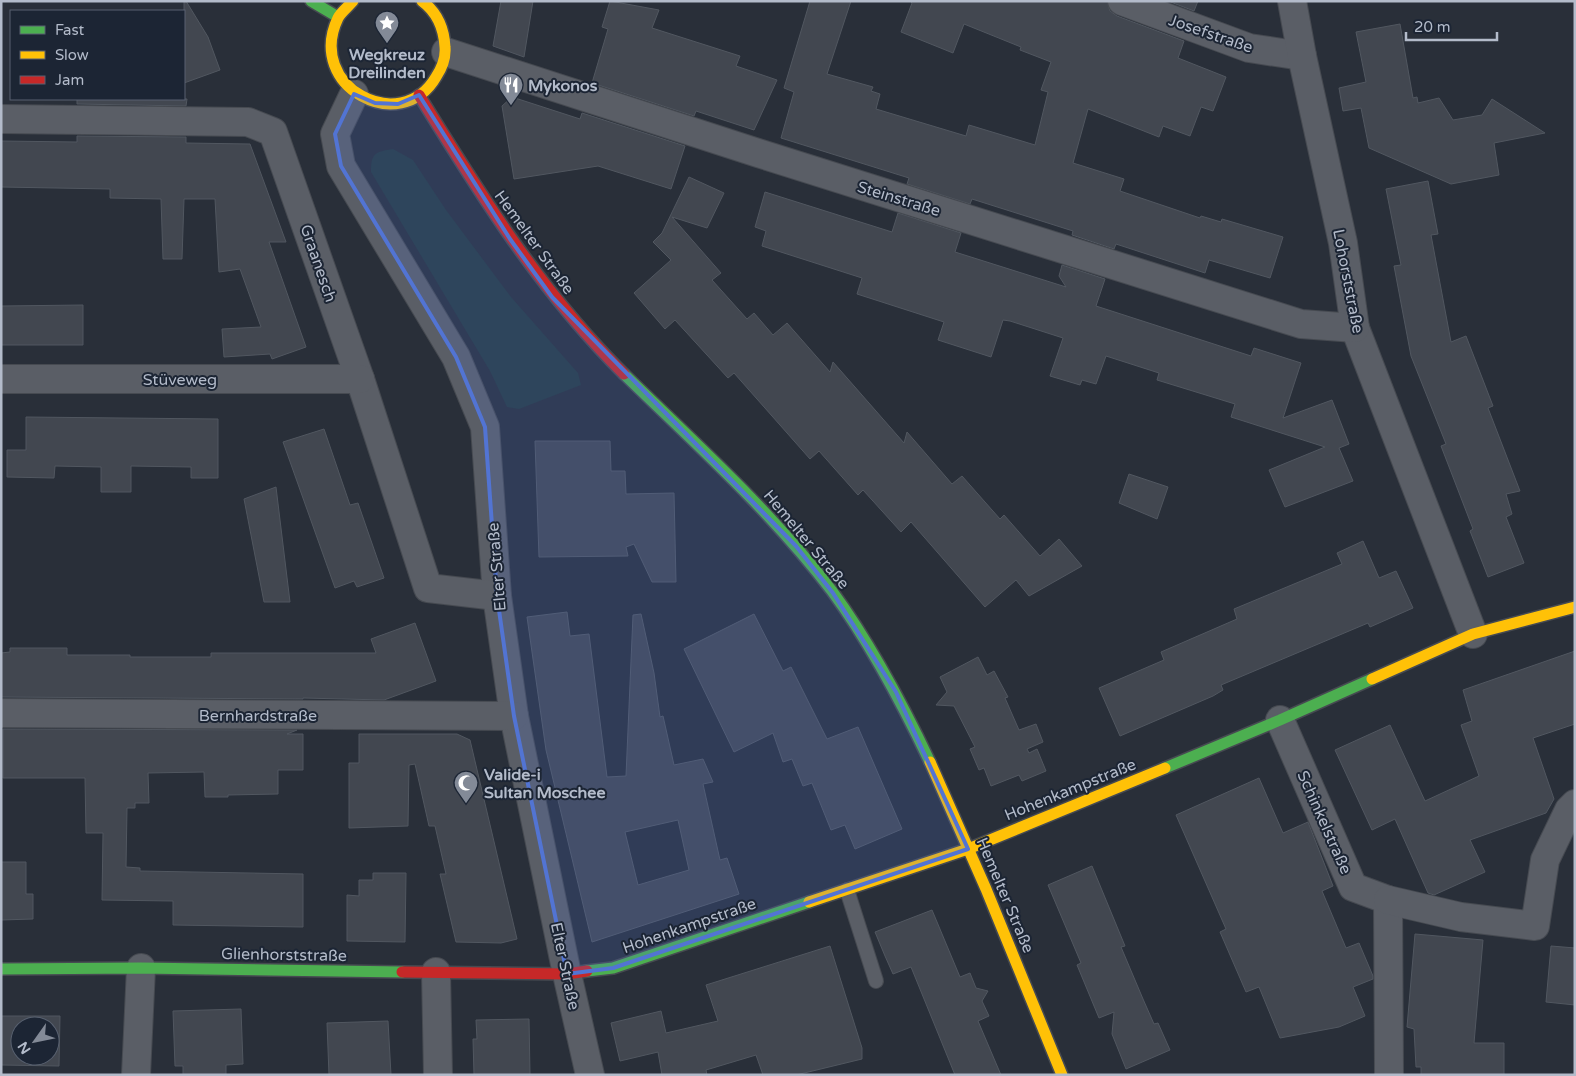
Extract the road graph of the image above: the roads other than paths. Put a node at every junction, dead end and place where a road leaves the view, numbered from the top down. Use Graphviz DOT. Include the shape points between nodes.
graph roads {
  1 [pos="311,1"];
  2 [pos="354,1"];
  3 [pos="1122,1"];
  4 [pos="1292,1"];
  5 [pos="426,2"];
  6 [pos="338,17"];
  7 [pos="446,52"];
  8 [pos="1302,56"];
  9 [pos="354,94"];
  10 [pos="419,96"];
  11 [pos="1,119"];
  12 [pos="1356,328"];
  13 [pos="1,379"];
  14 [pos="360,380"];
  15 [pos="497,596"];
  16 [pos="1575,606"];
  17 [pos="1472,634"];
  18 [pos="1,713"];
  19 [pos="514,716"];
  20 [pos="1280,720"];
  21 [pos="1575,804"];
  22 [pos="968,849"];
  23 [pos="847,890"];
  24 [pos="1388,900"];
  25 [pos="141,968"];
  26 [pos="1,969"];
  27 [pos="436,972"];
  28 [pos="567,974"];
  29 [pos="876,981"];
  30 [pos="136,1075"];
  31 [pos="438,1075"];
  32 [pos="590,1075"];
  33 [pos="1062,1075"];
  34 [pos="1389,1075"];
  1 -- 6 [label="street"];
  2 -- 6 [label="street"];
  3 -- 8 [label="street, Josefstraße" via="1249,48"];
  4 -- 8 [label="street, Lohorststraße"];
  5 -- 7 [label="street" via="438,18"];
  6 -- 9 [label="street" via="331,38 332,59 339,78"];
  7 -- 10 [label="street" via="441,70"];
  7 -- 12 [label="street, Steinstraße" via="1301,324"];
  8 -- 12 [label="street, Lohorststraße" via="1343,243"];
  9 -- 10 [label="street" via="375,103 398,104"];
  9 -- 15 [label="street, Elter Straße" via="335,134 341,166 456,357 485,426"];
  10 -- 22 [label="street, Hemelter Straße" via="510,239 552,297 591,341 744,490 796,546 833,593 896,692"];
  11 -- 14 [label="street, Graanesch" via="248,122 273,132"];
  12 -- 17 [label="street, Lohorststraße"];
  13 -- 14 [label="street, Stüveweg"];
  14 -- 15 [label="street, Graanesch" via="428,588"];
  15 -- 19 [label="street, Elter Straße"];
  16 -- 17 [label="street, Hohenkampstraße"];
  17 -- 20 [label="street, Hohenkampstraße"];
  18 -- 19 [label="street, Bernhardstraße"];
  19 -- 28 [label="street, Elter Straße"];
  20 -- 22 [label="street, Hohenkampstraße"];
  20 -- 24 [label="street, Schinkelstraße" via="1354,887"];
  21 -- 24 [label="street, Schinkelstraße" via="1545,860 1535,926 1461,917"];
  22 -- 23 [label="street, Hohenkampstraße"];
  22 -- 33 [label="street, Hemelter Straße"];
  23 -- 28 [label="street, Hohenkampstraße" via="613,968"];
  23 -- 29 [label="lane"];
  24 -- 34 [label="street"];
  25 -- 26 [label="street, Glienhorststraße"];
  25 -- 27 [label="street, Glienhorststraße"];
  25 -- 30 [label="street"];
  27 -- 28 [label="street, Glienhorststraße"];
  27 -- 31 [label="street"];
  28 -- 32 [label="street, Elter Straße"];
}
